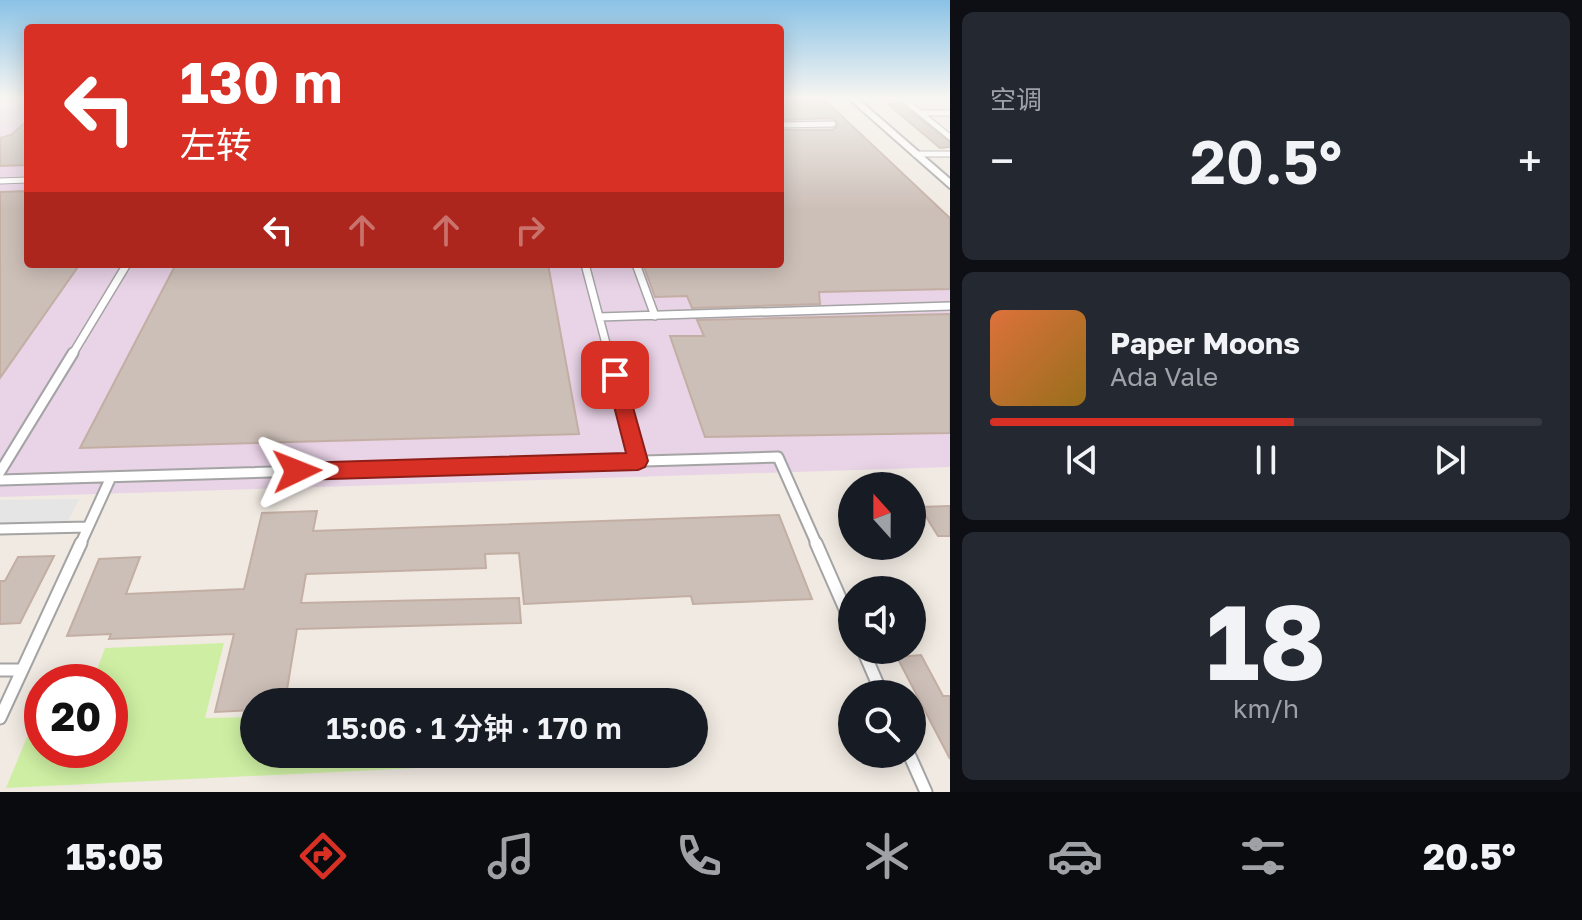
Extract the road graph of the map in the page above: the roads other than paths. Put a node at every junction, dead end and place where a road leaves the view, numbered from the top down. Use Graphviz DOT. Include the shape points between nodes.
graph roads {
  1 [pos="897,135"];
  2 [pos="918,154"];
  3 [pos="950,154"];
  4 [pos="947,178"];
  5 [pos="24,180"];
  6 [pos="0,181"];
  7 [pos="125,268"];
  8 [pos="586,268"];
  9 [pos="637,268"];
  10 [pos="950,306"];
  11 [pos="655,316"];
  12 [pos="599,317"];
  13 [pos="638,461"];
  14 [pos="0,472"];
  15 [pos="111,477"];
  16 [pos="0,480"];
  17 [pos="88,527"];
  18 [pos="0,529"];
  19 [pos="838,593"];
  20 [pos="0,670"];
  21 [pos="22,670"];
  22 [pos="0,718"];
  23 [pos="915,768"];
  24 [pos="926,792"];
  1 -- 2 [label="street"];
  2 -- 3 [label="lane"];
  2 -- 4 [label="street"];
  5 -- 6 [label="lane"];
  7 -- 14 [label="lane"];
  8 -- 12 [label="lane"];
  9 -- 11 [label="lane"];
  10 -- 11 [label="lane"];
  11 -- 12 [label="lane"];
  12 -- 13 [label="lane"];
  13 -- 15 [label="lane"];
  13 -- 19 [label="lane" via="778,457"];
  15 -- 16 [label="lane"];
  15 -- 17 [label="lane"];
  17 -- 18 [label="lane"];
  17 -- 21 [label="lane"];
  20 -- 21 [label="lane"];
  21 -- 22 [label="lane"];
  23 -- 24 [label="lane"];
}
